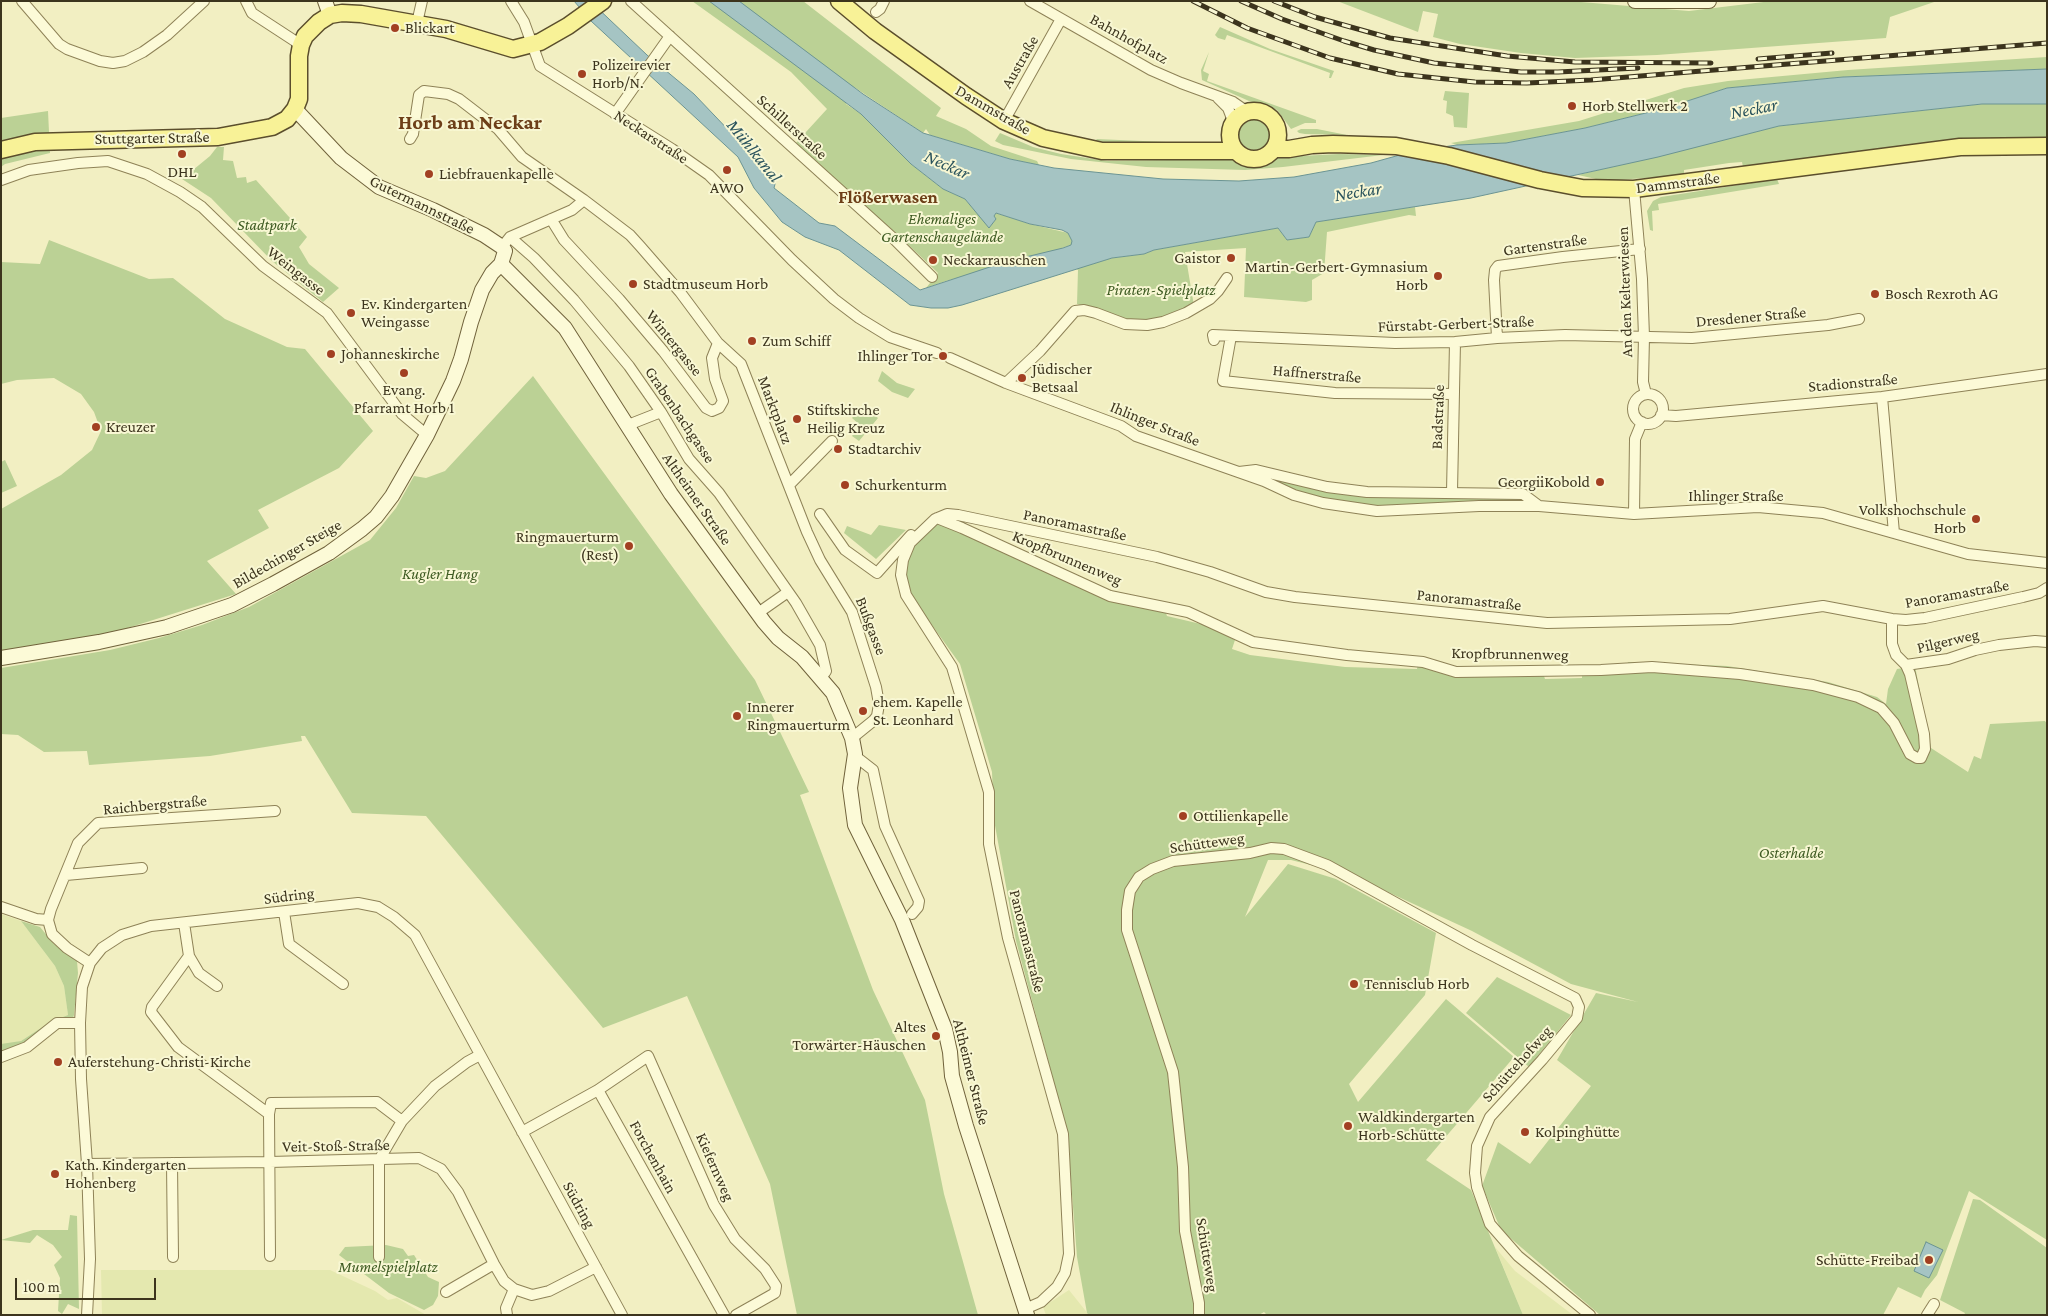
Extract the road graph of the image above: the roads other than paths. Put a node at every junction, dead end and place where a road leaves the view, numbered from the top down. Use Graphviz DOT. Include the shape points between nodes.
graph roads {
  1 [pos="22,1"];
  2 [pos="204,1"];
  3 [pos="246,1"];
  4 [pos="422,1"];
  5 [pos="511,1"];
  6 [pos="603,1"];
  7 [pos="631,1"];
  8 [pos="839,1"];
  9 [pos="1030,1"];
  10 [pos="1635,1"];
  11 [pos="1709,1"];
  12 [pos="328,8"];
  13 [pos="1062,19"];
  14 [pos="417,24"];
  15 [pos="670,36"];
  16 [pos="533,44"];
  17 [pos="301,45"];
  18 [pos="1218,97"];
  19 [pos="295,109"];
  20 [pos="1246,111"];
  21 [pos="615,114"];
  22 [pos="1004,121"];
  23 [pos="1231,128"];
  24 [pos="410,140"];
  25 [pos="1276,141"];
  26 [pos="2047,146"];
  27 [pos="1,150"];
  28 [pos="1203,150"];
  29 [pos="1235,151"];
  30 [pos="1,180"];
  31 [pos="1634,189"];
  32 [pos="584,200"];
  33 [pos="551,219"];
  34 [pos="506,242"];
  35 [pos="1640,249"];
  36 [pos="502,264"];
  37 [pos="932,277"];
  38 [pos="1227,278"];
  39 [pos="1859,319"];
  40 [pos="1231,336"];
  41 [pos="1644,337"];
  42 [pos="1497,338"];
  43 [pos="1214,340"];
  44 [pos="1455,342"];
  45 [pos="718,343"];
  46 [pos="937,353"];
  47 [pos="950,358"];
  48 [pos="2047,374"];
  49 [pos="1006,382"];
  50 [pos="1454,394"];
  51 [pos="1646,394"];
  52 [pos="1882,397"];
  53 [pos="661,412"];
  54 [pos="1661,415"];
  55 [pos="1642,422"];
  56 [pos="628,425"];
  57 [pos="427,435"];
  58 [pos="832,441"];
  59 [pos="1238,472"];
  60 [pos="790,490"];
  61 [pos="1452,492"];
  62 [pos="1539,506"];
  63 [pos="820,514"];
  64 [pos="1634,514"];
  65 [pos="937,518"];
  66 [pos="925,529"];
  67 [pos="1894,533"];
  68 [pos="2047,563"];
  69 [pos="2047,588"];
  70 [pos="788,592"];
  71 [pos="758,613"];
  72 [pos="1892,619"];
  73 [pos="2047,642"];
  74 [pos="1,658"];
  75 [pos="1906,665"];
  76 [pos="821,678"];
  77 [pos="852,738"];
  78 [pos="855,756"];
  79 [pos="275,811"];
  80 [pos="142,868"];
  81 [pos="66,875"];
  82 [pos="1,908"];
  83 [pos="284,912"];
  84 [pos="912,914"];
  85 [pos="48,920"];
  86 [pos="184,923"];
  87 [pos="189,956"];
  88 [pos="90,963"];
  89 [pos="343,984"];
  90 [pos="217,986"];
  91 [pos="1575,998"];
  92 [pos="80,1023"];
  93 [pos="480,1055"];
  94 [pos="1,1057"];
  95 [pos="598,1090"];
  96 [pos="269,1114"];
  97 [pos="402,1121"];
  98 [pos="522,1132"];
  99 [pos="379,1160"];
  100 [pos="270,1162"];
  101 [pos="172,1163"];
  102 [pos="87,1164"];
  103 [pos="270,1256"];
  104 [pos="173,1257"];
  105 [pos="379,1257"];
  106 [pos="494,1264"];
  107 [pos="596,1267"];
  108 [pos="514,1289"];
  109 [pos="446,1292"];
  110 [pos="1934,1304"];
  111 [pos="1026,1312"];
  112 [pos="87,1315"];
  113 [pos="506,1315"];
  114 [pos="622,1315"];
  115 [pos="724,1315"];
  116 [pos="736,1315"];
  117 [pos="1199,1315"];
  118 [pos="1590,1315"];
  119 [pos="1927,1315"];
  1 -- 2 [label="street" via="59,44 84,56 113,63 143,52"];
  3 -- 17 [label="street" via="252,13"];
  4 -- 14 [label="street"];
  5 -- 16 [label="street, Neckarstraße"];
  6 -- 16 [label="main road" via="568,26"];
  7 -- 15 [label="street, Schillerstraße"];
  8 -- 22 [label="main road, Dammstraße" via="921,65"];
  9 -- 13 [label="street, Bahnhofplatz"];
  10 -- 11 [label="street"];
  12 -- 14 [label="main road"];
  12 -- 17 [label="main road"];
  13 -- 18 [label="street, Bahnhofplatz" via="1151,70"];
  13 -- 22 [label="street, Austraße"];
  14 -- 16 [label="main road" via="461,32 505,48"];
  15 -- 21 [label="street"];
  15 -- 37 [label="street, Schillerstraße"];
  16 -- 21 [label="street, Neckarstraße" via="540,66"];
  17 -- 19 [label="main road" via="299,99"];
  18 -- 20 [label="street, Bahnhofplatz"];
  18 -- 23 [label="street" via="1228,108"];
  19 -- 27 [label="main road, Stuttgarter Straße" via="284,122 272,127 218,137 35,142"];
  19 -- 34 [label="street, Gutermannstraße" via="341,158 379,187"];
  20 -- 23 [label="main road"];
  20 -- 25 [label="main road" via="1268,115 1277,126"];
  21 -- 46 [label="street, Neckarstraße" via="709,175 792,260 858,318 890,337"];
  22 -- 28 [label="main road, Dammstraße" via="1043,138 1095,150"];
  23 -- 28 [label="main road, Dammstraße"];
  23 -- 29 [label="main road" via="1230,143"];
  24 -- 32 [label="street, Marktplatz" via="419,95 424,91 448,94 498,129 522,157"];
  25 -- 29 [label="main road" via="1269,154 1255,160 1240,156"];
  25 -- 31 [label="main road, Dammstraße" via="1289,149 1333,144 1396,146 1582,188"];
  26 -- 31 [label="main road, Dammstraße" via="1960,147"];
  28 -- 29 [label="main road, Dammstraße"];
  30 -- 57 [label="street, Weingasse" via="29,170 108,161 147,174 180,192 202,207 263,266 327,313 402,414"];
  31 -- 35 [label="street, An den Kelterwiesen"];
  32 -- 33 [label="street" via="572,210"];
  32 -- 45 [label="street, Marktplatz" via="630,235"];
  33 -- 34 [label="street"];
  33 -- 45 [label="street, Wintergasse" via="564,240 638,320 706,408 712,411 723,401 712,358"];
  34 -- 36 [label="street"];
  34 -- 53 [label="street, Grabenbachgasse" via="534,258 569,296 629,366"];
  35 -- 41 [label="street, An den Kelterwiesen"];
  35 -- 42 [label="street, Gartenstraße" via="1498,266 1494,280"];
  36 -- 56 [label="street, Altheimer Straße" via="564,328"];
  36 -- 57 [label="street, Bildechinger Steige" via="482,290 453,381"];
  38 -- 49 [label="street" via="1210,299 1163,322 1125,324 1096,313 1075,311 1040,351"];
  39 -- 41 [label="street, Dresdener Straße" via="1692,338"];
  40 -- 43 [label="street, Fürstabt-Gerbert-Straße" via="1213,335"];
  40 -- 44 [label="street, Fürstabt-Gerbert-Straße"];
  40 -- 50 [label="street, Haffnerstraße" via="1222,380 1335,393"];
  41 -- 42 [label="street, Fürstabt-Gerbert-Straße" via="1565,335"];
  41 -- 51 [label="street, An den Kelterwiesen" via="1643,382"];
  42 -- 44 [label="street, Fürstabt-Gerbert-Straße"];
  44 -- 50 [label="street, Badstraße"];
  45 -- 60 [label="street, Marktplatz" via="741,364"];
  47 -- 49 [label="street, Ihlinger Straße"];
  48 -- 52 [label="street, Stadionstraße"];
  49 -- 59 [label="street, Ihlinger Straße" via="1121,426 1136,436"];
  50 -- 61 [label="street, Badstraße"];
  51 -- 54 [label="street" via="1661,402"];
  51 -- 55 [label="street" via="1633,406 1635,416"];
  52 -- 54 [label="street, Stadionstraße"];
  52 -- 67 [label="street"];
  53 -- 56 [label="street"];
  53 -- 70 [label="street, Grabenbachgasse" via="689,459 719,493"];
  54 -- 55 [label="street" via="1653,422"];
  55 -- 64 [label="street" via="1635,439"];
  56 -- 71 [label="street, Altheimer Straße" via="671,494"];
  57 -- 74 [label="street, Bildechinger Steige" via="392,496 362,530 329,553 232,606 167,627"];
  58 -- 60 [label="street"];
  59 -- 61 [label="street, Ihlinger Straße" via="1256,470 1327,488 1367,492"];
  59 -- 62 [label="street, Ihlinger Straße" via="1294,495 1377,511"];
  60 -- 77 [label="street, Bußgasse" via="820,560 852,612 876,687 877,716"];
  61 -- 62 [label="street, Ihlinger Straße" via="1523,494"];
  62 -- 64 [label="street, Ihlinger Straße"];
  63 -- 66 [label="street" via="845,550 877,574 916,530"];
  64 -- 67 [label="street, Ihlinger Straße" via="1758,508 1823,514"];
  65 -- 66 [label="street, Panoramastraße"];
  65 -- 72 [label="street, Panoramastraße" via="947,514 958,515 1157,557 1266,592 1304,598 1547,623 1730,619 1823,606"];
  65 -- 75 [label="street, Kropfbrunnenweg" via="1103,593 1188,612 1253,642 1423,662 1456,672 1652,668 1740,674 1813,685 1858,697 1881,708 1894,723 1910,754 1921,758 1925,753 1925,743"];
  66 -- 111 [label="street, Panoramastraße" via="910,543 903,560 906,595 952,667 989,792 988,844 1008,938 1063,1134 1069,1254 1065,1273 1057,1287"];
  67 -- 68 [label="street, Ihlinger Straße" via="1968,554"];
  69 -- 72 [label="street, Panoramastraße" via="2023,598 1925,618"];
  70 -- 71 [label="street"];
  70 -- 76 [label="street, Grabenbachgasse" via="820,645 826,671"];
  71 -- 76 [label="street, Altheimer Straße" via="770,630 802,656"];
  72 -- 75 [label="street, Pilgerweg" via="1892,644 1896,655"];
  73 -- 75 [label="street, Pilgerweg" via="1999,645 1948,659"];
  76 -- 77 [label="street, Altheimer Straße" via="833,693"];
  77 -- 78 [label="street, Altheimer Straße"];
  78 -- 84 [label="street" via="870,766 874,775 885,826 919,901"];
  78 -- 111 [label="street, Altheimer Straße" via="850,788 855,825 902,920 945,1029 952,1076 966,1126"];
  79 -- 81 [label="street, Raichbergstraße" via="98,823 78,844"];
  80 -- 81 [label="street"];
  81 -- 85 [label="street, Raichbergstraße"];
  82 -- 85 [label="street"];
  83 -- 86 [label="street, Südring"];
  83 -- 89 [label="street" via="289,944"];
  83 -- 93 [label="street, Südring" via="358,903 378,907 394,917 415,935"];
  85 -- 88 [label="street" via="52,934"];
  86 -- 87 [label="street"];
  86 -- 88 [label="street, Südring" via="151,926 122,935 102,948"];
  87 -- 90 [label="street" via="199,973"];
  87 -- 96 [label="street" via="150,1012 178,1047"];
  88 -- 92 [label="street, Südring" via="82,987"];
  91 -- 117 [label="street, Schütteweg" via="1327,866 1284,849 1173,861 1140,877 1130,891 1126,910 1127,930 1173,1072 1183,1167 1185,1231"];
  91 -- 118 [label="street, Schüttehofweg" via="1580,1007 1577,1018 1490,1117 1478,1146 1474,1173 1490,1224 1518,1256"];
  92 -- 94 [label="street" via="57,1023 27,1047"];
  92 -- 102 [label="street, Südring"];
  93 -- 97 [label="street" via="435,1086"];
  93 -- 98 [label="street, Südring"];
  95 -- 98 [label="street"];
  95 -- 115 [label="street, Forchenhain"];
  95 -- 116 [label="street, Kiefernweg" via="648,1056 714,1206 735,1239 765,1269 776,1286 775,1293"];
  96 -- 97 [label="street" via="271,1103 377,1102"];
  96 -- 100 [label="street"];
  97 -- 99 [label="street"];
  98 -- 107 [label="street, Südring"];
  99 -- 100 [label="street, Veit-Stoß-Straße"];
  99 -- 105 [label="street"];
  99 -- 106 [label="street, Veit-Stoß-Straße" via="419,1158 440,1169 458,1192"];
  100 -- 101 [label="street, Veit-Stoß-Straße"];
  100 -- 103 [label="street"];
  101 -- 102 [label="street, Veit-Stoß-Straße"];
  101 -- 104 [label="street"];
  102 -- 112 [label="street, Südring" via="90,1259"];
  106 -- 108 [label="street, Veit-Stoß-Straße" via="504,1281"];
  106 -- 109 [label="street"];
  107 -- 108 [label="street" via="549,1291 532,1295"];
  107 -- 114 [label="street, Südring"];
  108 -- 113 [label="street"];
  110 -- 119 [label="street"];
}
